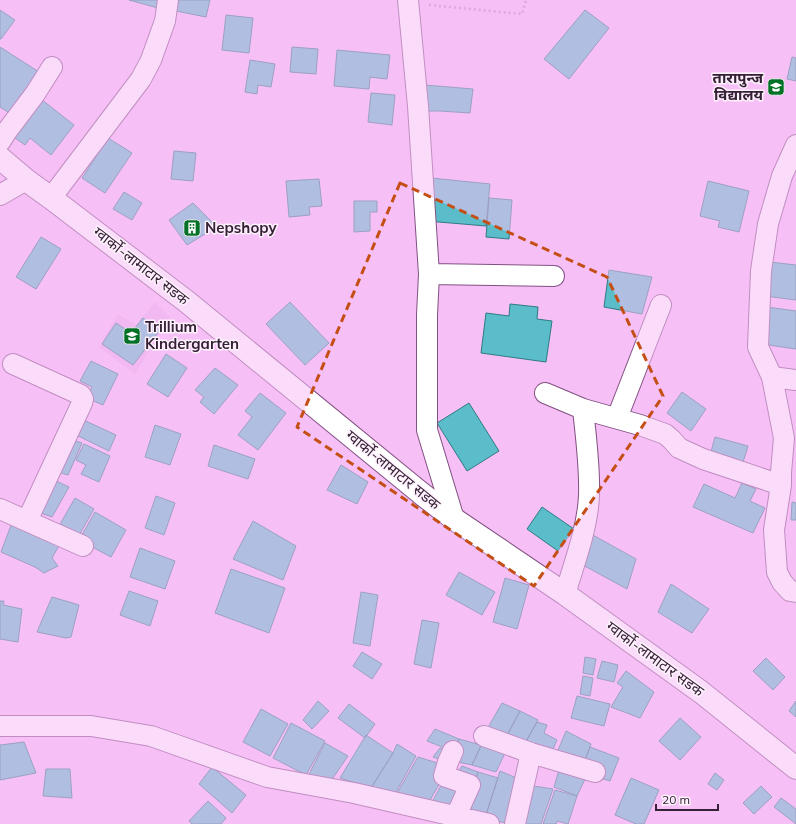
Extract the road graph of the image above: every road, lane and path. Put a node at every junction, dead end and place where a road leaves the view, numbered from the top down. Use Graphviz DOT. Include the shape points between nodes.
graph roads {
  1 [pos="168,0"];
  2 [pos="526,0"];
  3 [pos="408,2"];
  4 [pos="52,67"];
  5 [pos="0,142"];
  6 [pos="796,145"];
  7 [pos="0,158"];
  8 [pos="26,180"];
  9 [pos="0,195"];
  10 [pos="51,198"];
  11 [pos="429,274"];
  12 [pos="554,276"];
  13 [pos="661,305"];
  14 [pos="13,364"];
  15 [pos="772,377"];
  16 [pos="796,380"];
  17 [pos="545,393"];
  18 [pos="583,409"];
  19 [pos="617,418"];
  20 [pos="786,477"];
  21 [pos="0,509"];
  22 [pos="454,519"];
  23 [pos="27,521"];
  24 [pos="82,546"];
  25 [pos="796,592"];
  26 [pos="565,594"];
  27 [pos="0,726"];
  28 [pos="484,736"];
  29 [pos="531,753"];
  30 [pos="450,756"];
  31 [pos="796,768"];
  32 [pos="595,772"];
  33 [pos="456,816"];
  34 [pos="489,824"];
  35 [pos="515,824"];
  1 -- 10 [label="street" via="165,21 141,79"];
  2 -- 3 [label="path" via="522,14"];
  3 -- 11 [label="street"];
  4 -- 5 [label="street"];
  6 -- 15 [label="street" via="782,176 768,224 761,271 758,347"];
  7 -- 8 [label="main road, ग्वार्को-लामाटार सडक"];
  8 -- 9 [label="street"];
  8 -- 10 [label="main road, ग्वार्को-लामाटार सडक"];
  10 -- 22 [label="main road, ग्वार्को-लामाटार सडक" via="186,301"];
  11 -- 12 [label="street"];
  11 -- 22 [label="street" via="427,430"];
  13 -- 19 [label="street"];
  14 -- 23 [label="street" via="81,395 82,399"];
  15 -- 16 [label="street"];
  15 -- 20 [label="street" via="784,438"];
  17 -- 18 [label="street"];
  18 -- 19 [label="street"];
  18 -- 26 [label="street" via="589,496 585,528"];
  19 -- 20 [label="street" via="665,434 679,448 703,459"];
  20 -- 25 [label="street" via="774,530 777,572 790,591"];
  21 -- 23 [label="street"];
  22 -- 26 [label="main road, ग्वार्को-लामाटार सडक"];
  23 -- 24 [label="street"];
  26 -- 31 [label="main road, ग्वार्को-लामाटार सडक" via="701,692"];
  27 -- 33 [label="street" via="92,726 151,736 267,777"];
  28 -- 29 [label="street"];
  29 -- 32 [label="street"];
  29 -- 35 [label="street"];
  30 -- 33 [label="street" via="444,776 470,786"];
  33 -- 34 [label="street"];
}
